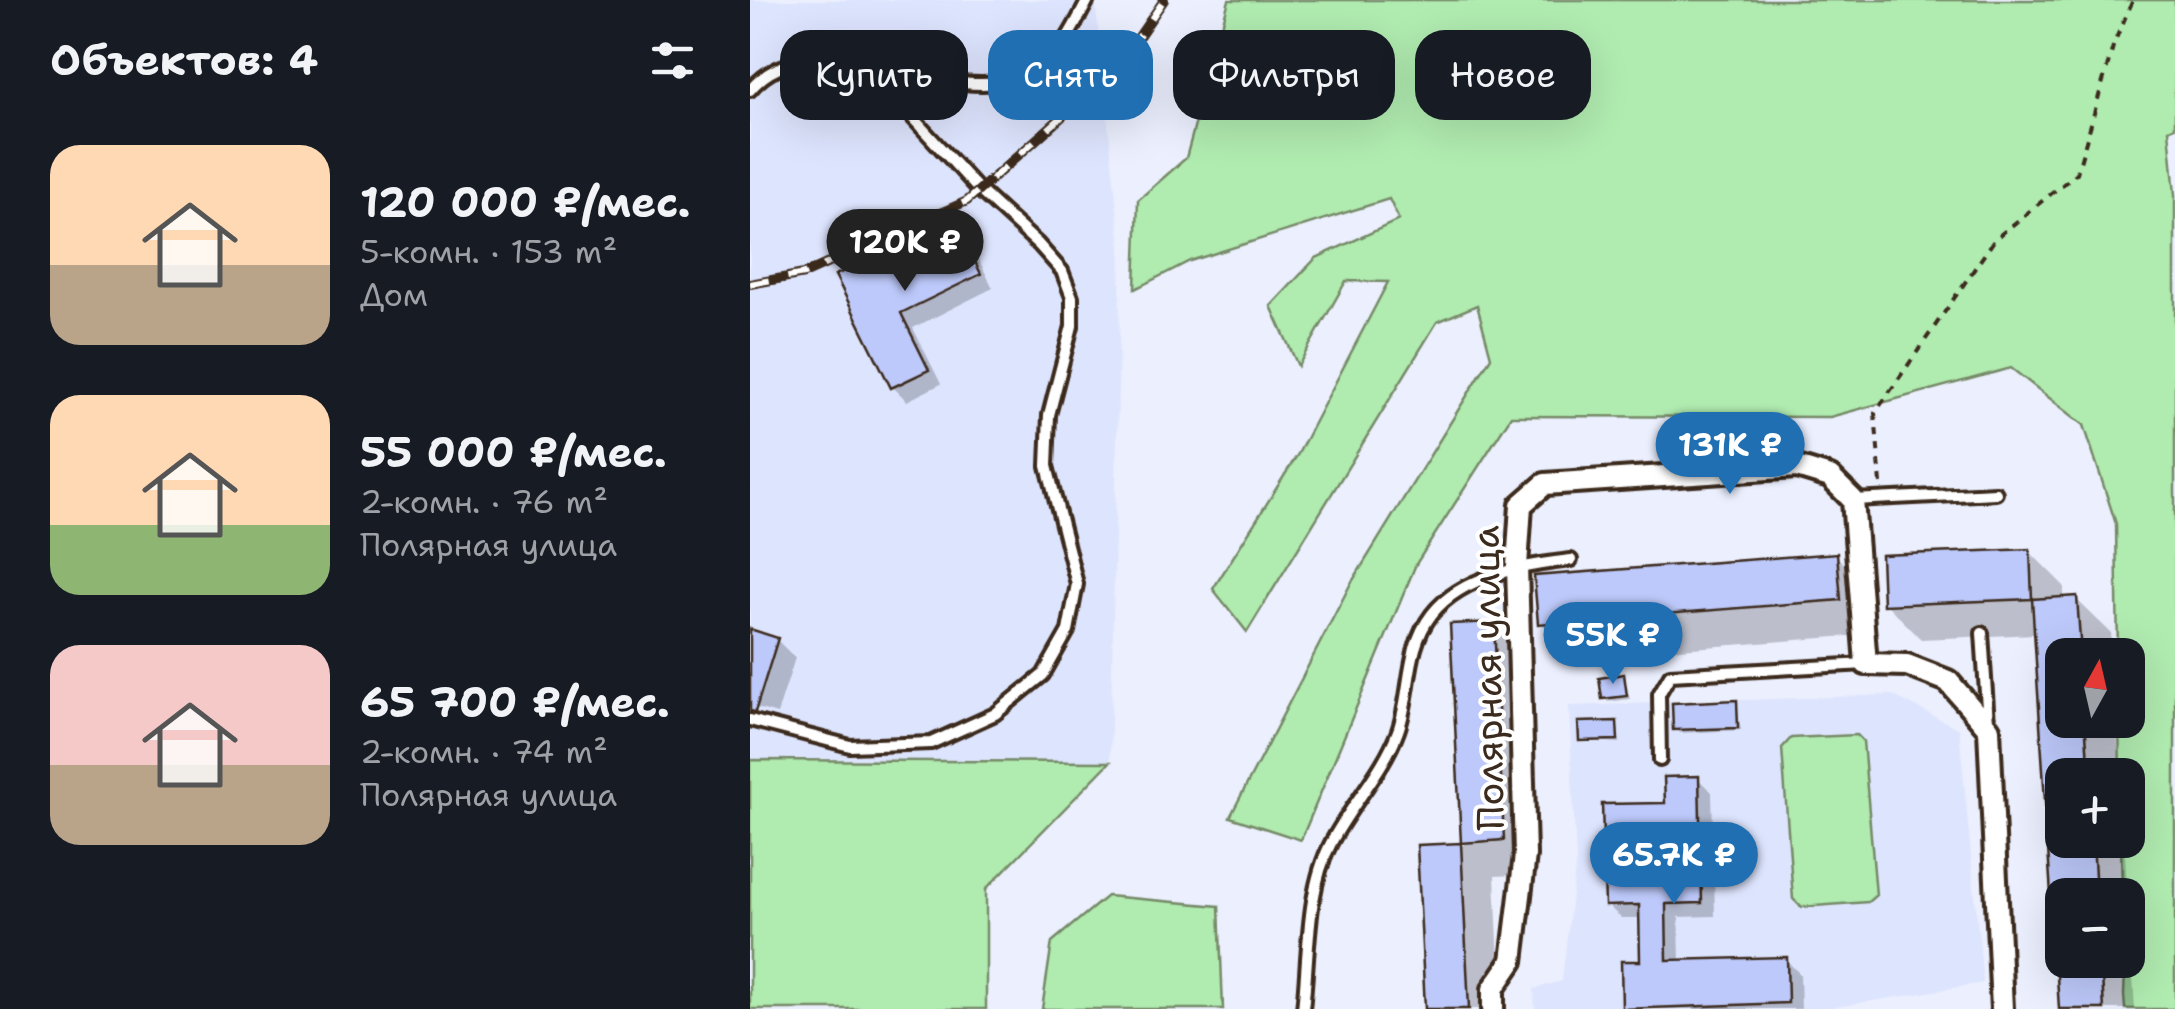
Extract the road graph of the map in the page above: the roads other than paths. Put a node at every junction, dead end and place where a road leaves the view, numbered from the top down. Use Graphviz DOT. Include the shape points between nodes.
graph roads {
  1 [pos="1088,0"];
  2 [pos="780,68"];
  3 [pos="968,83"];
  4 [pos="750,90"];
  5 [pos="915,120"];
  6 [pos="1996,492"];
  7 [pos="1853,500"];
  8 [pos="1572,560"];
  9 [pos="1518,566"];
  10 [pos="1982,633"];
  11 [pos="1866,664"];
  12 [pos="750,720"];
  13 [pos="1989,730"];
  14 [pos="1660,760"];
  15 [pos="1304,1009"];
  16 [pos="1493,1009"];
  17 [pos="2002,1009"];
  1 -- 3 [label="lane" via="1050,60 1020,78"];
  2 -- 4 [label="lane"];
  5 -- 12 [label="lane" via="1038,244 1062,272 1072,297 1072,326 1048,415 1047,466 1076,584 1068,631 1043,676 995,714 931,742 850,746"];
  6 -- 7 [label="lane"];
  7 -- 9 [label="street, Полярная улица" via="1830,477 1797,467 1545,484 1520,506"];
  7 -- 11 [label="street"];
  8 -- 9 [label="lane"];
  9 -- 15 [label="lane" via="1433,612 1414,646 1398,732 1328,847"];
  9 -- 16 [label="street, Полярная улица" via="1526,856 1512,961 1493,989"];
  10 -- 13 [label="lane"];
  11 -- 13 [label="street" via="1907,664 1948,681"];
  11 -- 14 [label="lane" via="1670,675 1659,694"];
  13 -- 17 [label="street"];
}
